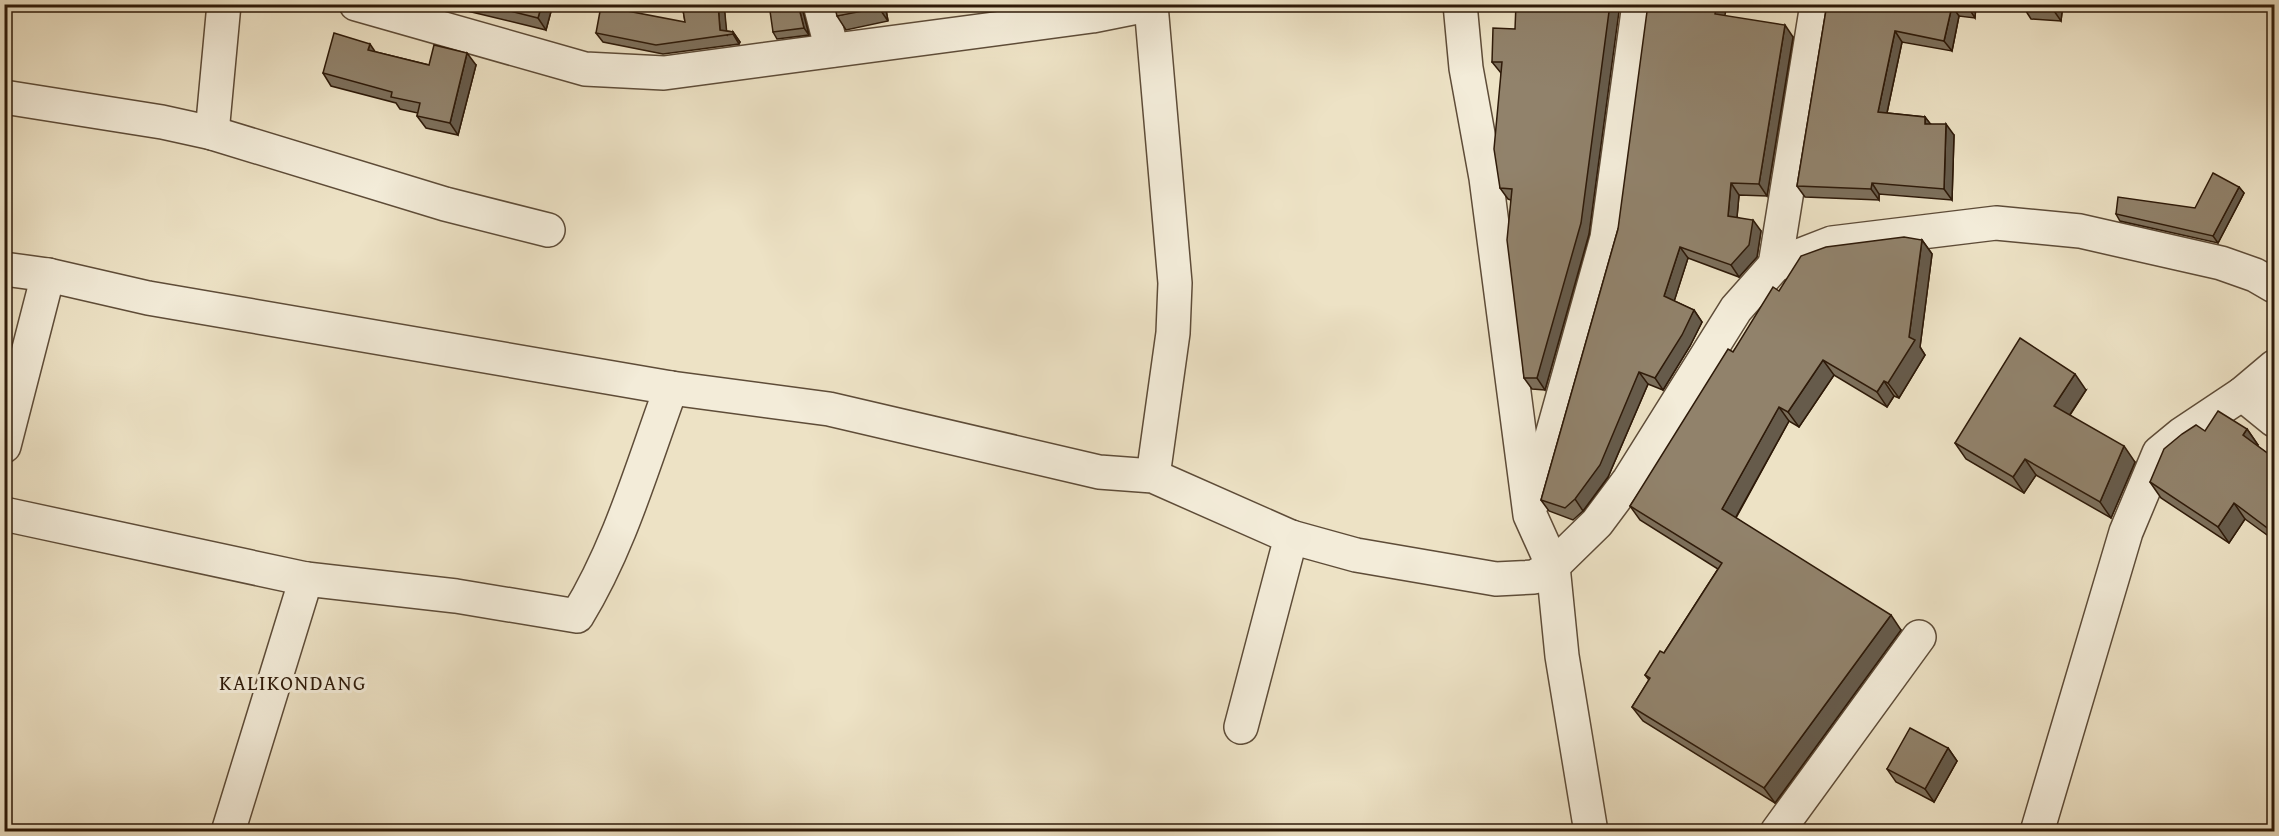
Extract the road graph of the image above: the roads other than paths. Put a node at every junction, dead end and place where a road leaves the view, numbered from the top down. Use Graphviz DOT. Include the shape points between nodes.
graph roads {
  1 [pos="224,4"];
  2 [pos="356,4"];
  3 [pos="820,4"];
  4 [pos="1460,4"];
  5 [pos="1639,4"];
  6 [pos="1817,4"];
  7 [pos="1152,5"];
  8 [pos="832,50"];
  9 [pos="4,97"];
  10 [pos="212,133"];
  11 [pos="548,230"];
  12 [pos="1775,265"];
  13 [pos="4,269"];
  14 [pos="48,275"];
  15 [pos="2274,286"];
  16 [pos="2274,367"];
  17 [pos="671,388"];
  18 [pos="2242,394"];
  19 [pos="2274,420"];
  20 [pos="4,446"];
  21 [pos="1153,476"];
  22 [pos="4,514"];
  23 [pos="1530,515"];
  24 [pos="1291,537"];
  25 [pos="1553,566"];
  26 [pos="306,579"];
  27 [pos="1919,637"];
  28 [pos="1241,727"];
  29 [pos="228,831"];
  30 [pos="1591,831"];
  31 [pos="1778,831"];
  32 [pos="2037,831"];
  1 -- 10 [label="street"];
  2 -- 8 [label="street" via="585,69 664,73"];
  3 -- 8 [label="street"];
  4 -- 23 [label="street"];
  5 -- 23 [label="street" via="1607,238"];
  6 -- 12 [label="street"];
  7 -- 8 [label="street"];
  7 -- 21 [label="street" via="1175,284 1173,333"];
  9 -- 10 [label="street"];
  10 -- 11 [label="street" via="446,204"];
  12 -- 15 [label="street" via="1832,243 1996,223 2091,233 2222,263"];
  12 -- 25 [label="street" via="1736,309 1604,515"];
  13 -- 14 [label="street"];
  14 -- 17 [label="street" via="148,298"];
  14 -- 20 [label="street"];
  16 -- 18 [label="street"];
  17 -- 21 [label="street" via="829,410 1099,472"];
  17 -- 26 [label="street" via="624,515 578,616 456,596"];
  18 -- 19 [label="street"];
  18 -- 32 [label="street" via="2159,453 2126,532"];
  21 -- 24 [label="street"];
  22 -- 26 [label="street"];
  23 -- 25 [label="street"];
  24 -- 25 [label="street" via="1356,555 1496,579 1534,577"];
  24 -- 28 [label="street"];
  25 -- 30 [label="street"];
  26 -- 29 [label="street"];
  27 -- 31 [label="street"];
}
